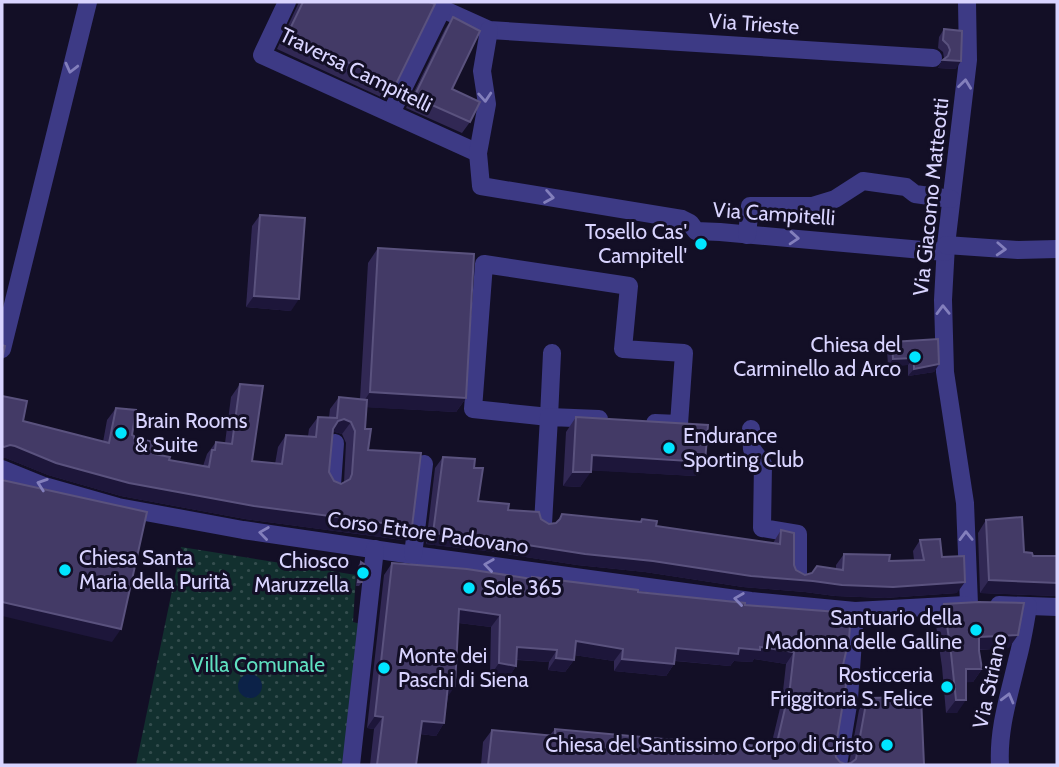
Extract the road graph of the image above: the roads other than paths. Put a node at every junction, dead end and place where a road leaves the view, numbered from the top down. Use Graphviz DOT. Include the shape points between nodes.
graph roads {
  1 [pos="88,2"];
  2 [pos="287,2"];
  3 [pos="967,2"];
  4 [pos="435,5"];
  5 [pos="489,30"];
  6 [pos="933,58"];
  7 [pos="391,113"];
  8 [pos="478,153"];
  9 [pos="951,199"];
  10 [pos="747,234"];
  11 [pos="945,248"];
  12 [pos="1057,249"];
  13 [pos="2,349"];
  14 [pos="552,353"];
  15 [pos="549,417"];
  16 [pos="614,420"];
  17 [pos="640,422"];
  18 [pos="751,429"];
  19 [pos="335,443"];
  20 [pos="424,464"];
  21 [pos="2,469"];
  22 [pos="332,485"];
  23 [pos="543,524"];
  24 [pos="375,549"];
  25 [pos="413,555"];
  26 [pos="797,590"];
  27 [pos="969,604"];
  28 [pos="1028,606"];
  29 [pos="1057,607"];
  30 [pos="855,611"];
  31 [pos="351,765"];
  32 [pos="838,765"];
  33 [pos="1000,765"];
  1 -- 13 [label="street, one-way"];
  2 -- 7 [label="street, Traversa Campitelli" via="262,54"];
  9 -- 3 [label="street, Via Giacomo Matteotti, one-way" via="968,60"];
  4 -- 5 [label="street, Via Trieste"];
  4 -- 7 [label="street"];
  5 -- 6 [label="street, Via Trieste"];
  5 -- 8 [label="street, one-way" via="482,71 487,104"];
  7 -- 8 [label="street, Traversa Campitelli"];
  8 -- 10 [label="street, Via Campitelli, one-way" via="481,186 682,219 696,231"];
  9 -- 10 [label="street" via="863,181 835,199 812,206 750,206"];
  9 -- 11 [label="street, Via Giacomo Matteotti"];
  10 -- 11 [label="street, Via Campitelli, one-way"];
  11 -- 12 [label="street, Via Campitelli, one-way"];
  27 -- 11 [label="street, Via Giacomo Matteotti, one-way" via="965,503 945,372"];
  14 -- 15 [label="street"];
  15 -- 16 [label="street"];
  15 -- 17 [label="street" via="473,409 484,264 629,286 624,349 684,353 679,424"];
  15 -- 23 [label="street"];
  18 -- 26 [label="street" via="752,449 763,464 762,528 798,534"];
  19 -- 22 [label="street"];
  20 -- 25 [label="street"];
  24 -- 21 [label="street, Corso Ettore Padovano, one-way" via="328,537 243,530 118,507"];
  24 -- 25 [label="street, Corso Ettore Padovano"];
  24 -- 31 [label="street"];
  26 -- 25 [label="street, Corso Ettore Padovano, one-way" via="751,601 540,565"];
  26 -- 30 [label="street, Corso Ettore Padovano"];
  27 -- 28 [label="street, Corso Ettore Padovano"];
  27 -- 30 [label="street, Corso Ettore Padovano"];
  28 -- 29 [label="street, Corso Ettore Padovano"];
  33 -- 28 [label="street, Via Striano, one-way" via="1004,712"];
  30 -- 32 [label="street" via="849,699"];
}
